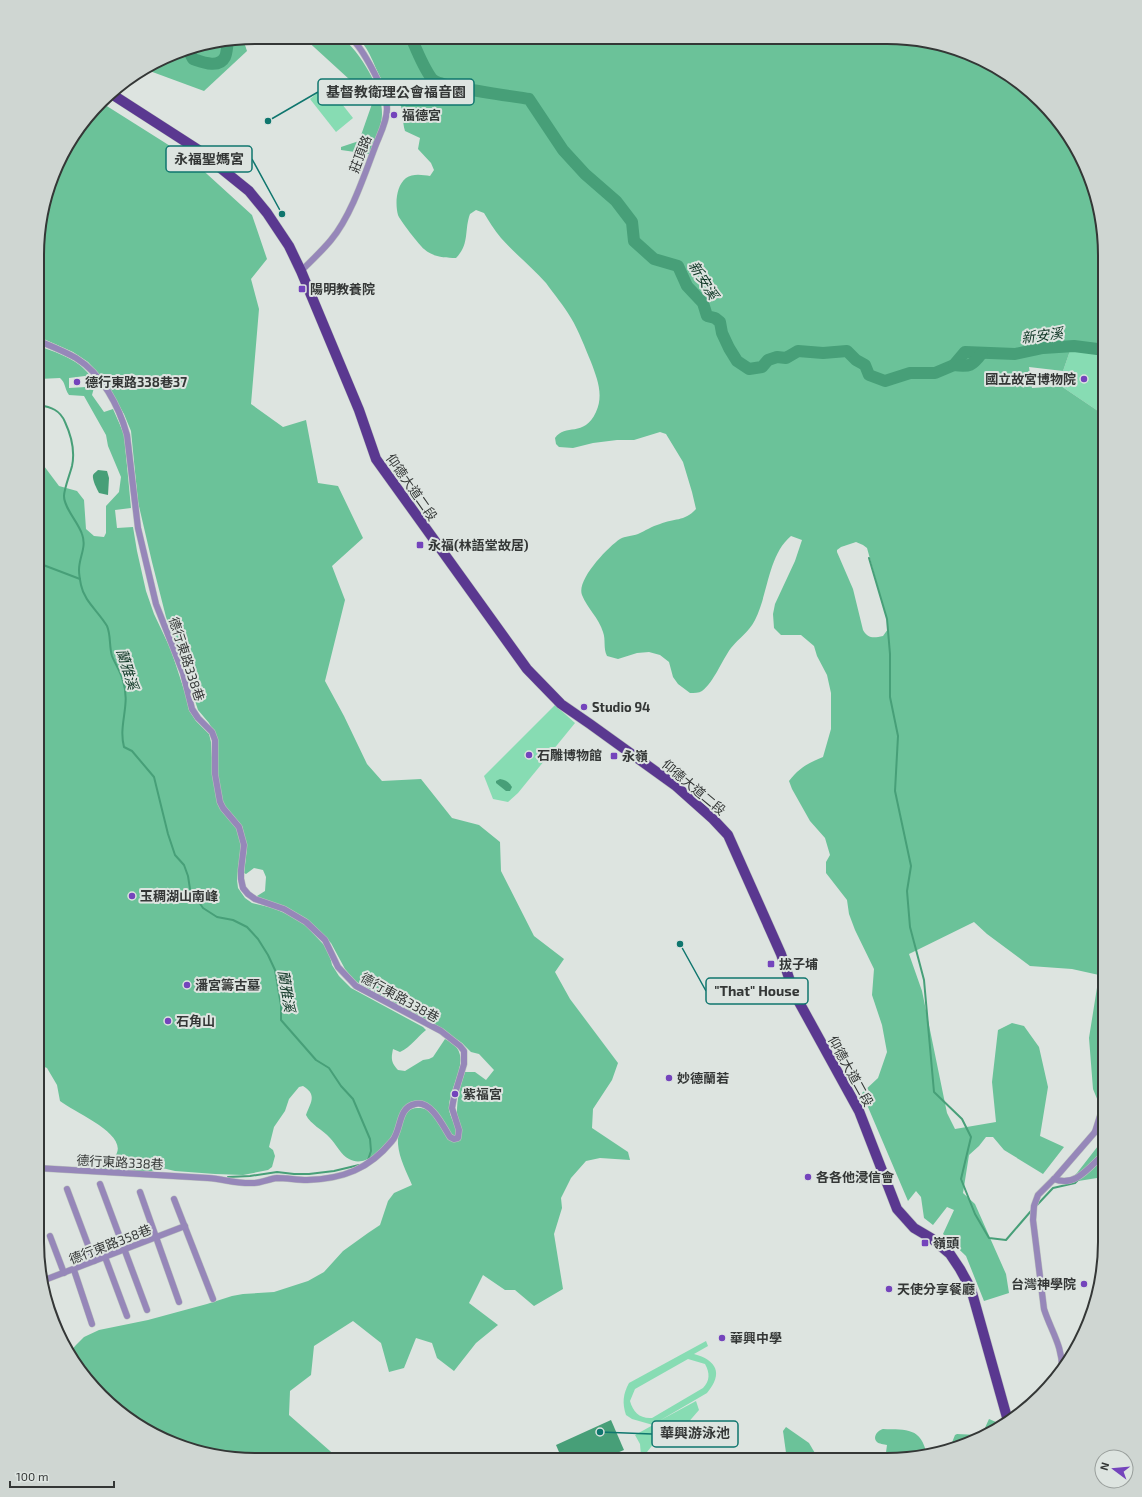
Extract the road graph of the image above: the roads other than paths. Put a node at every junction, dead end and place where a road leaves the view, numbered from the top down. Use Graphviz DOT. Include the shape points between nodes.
graph roads {
  1 [pos="356,44"];
  2 [pos="115,97"];
  3 [pos="301,271"];
  4 [pos="44,343"];
  5 [pos="1098,1122"];
  6 [pos="1098,1130"];
  7 [pos="1095,1132"];
  8 [pos="1098,1159"];
  9 [pos="44,1168"];
  10 [pos="1054,1179"];
  11 [pos="100,1184"];
  12 [pos="67,1189"];
  13 [pos="140,1192"];
  14 [pos="174,1198"];
  15 [pos="185,1226"];
  16 [pos="50,1236"];
  17 [pos="156,1238"];
  18 [pos="124,1250"];
  19 [pos="105,1257"];
  20 [pos="94,1261"];
  21 [pos="74,1270"];
  22 [pos="64,1273"];
  23 [pos="47,1279"];
  24 [pos="213,1299"];
  25 [pos="178,1302"];
  26 [pos="147,1310"];
  27 [pos="127,1316"];
  28 [pos="92,1324"];
  29 [pos="1061,1360"];
  30 [pos="1006,1415"];
  1 -- 3 [label="street, 莊頂路" via="383,92 387,110 351,207 331,240"];
  2 -- 3 [label="main road, 仰德大道二段" via="197,149 249,191 289,246"];
  3 -- 30 [label="main road, 仰德大道二段" via="359,410 376,459 527,669 561,704 676,786 728,835 781,954 794,993 859,1111 897,1209 914,1228 950,1254 971,1289"];
  4 -- 9 [label="street, 德行東路338巷" via="85,364 105,387 123,421 127,435 138,528 156,604 183,673 192,709 212,732 215,740 215,774 220,802 239,827 244,845 241,870 244,888 254,899 284,909 306,922 325,940 338,968 356,986 441,1031 464,1051 464,1064 452,1103 459,1130 458,1138 450,1137 434,1113 426,1106 412,1105 404,1110 397,1133 385,1149 364,1167 343,1175 308,1180 276,1178 254,1183"];
  5 -- 7 [label="street"];
  6 -- 7 [label="street"];
  7 -- 10 [label="street"];
  8 -- 10 [label="street" via="1080,1176 1070,1181 1061,1182"];
  10 -- 29 [label="street" via="1038,1195 1033,1220 1044,1309 1058,1340"];
  11 -- 18 [label="street"];
  12 -- 20 [label="street"];
  13 -- 17 [label="street"];
  14 -- 15 [label="street"];
  15 -- 17 [label="street, 德行東路358巷"];
  15 -- 24 [label="street"];
  16 -- 22 [label="street"];
  17 -- 18 [label="street, 德行東路358巷"];
  17 -- 25 [label="street"];
  18 -- 19 [label="street, 德行東路358巷"];
  18 -- 26 [label="street"];
  19 -- 20 [label="street, 德行東路358巷"];
  19 -- 27 [label="street"];
  20 -- 21 [label="street, 德行東路358巷"];
  21 -- 22 [label="street, 德行東路358巷"];
  21 -- 28 [label="street"];
  22 -- 23 [label="street, 德行東路358巷"];
}
